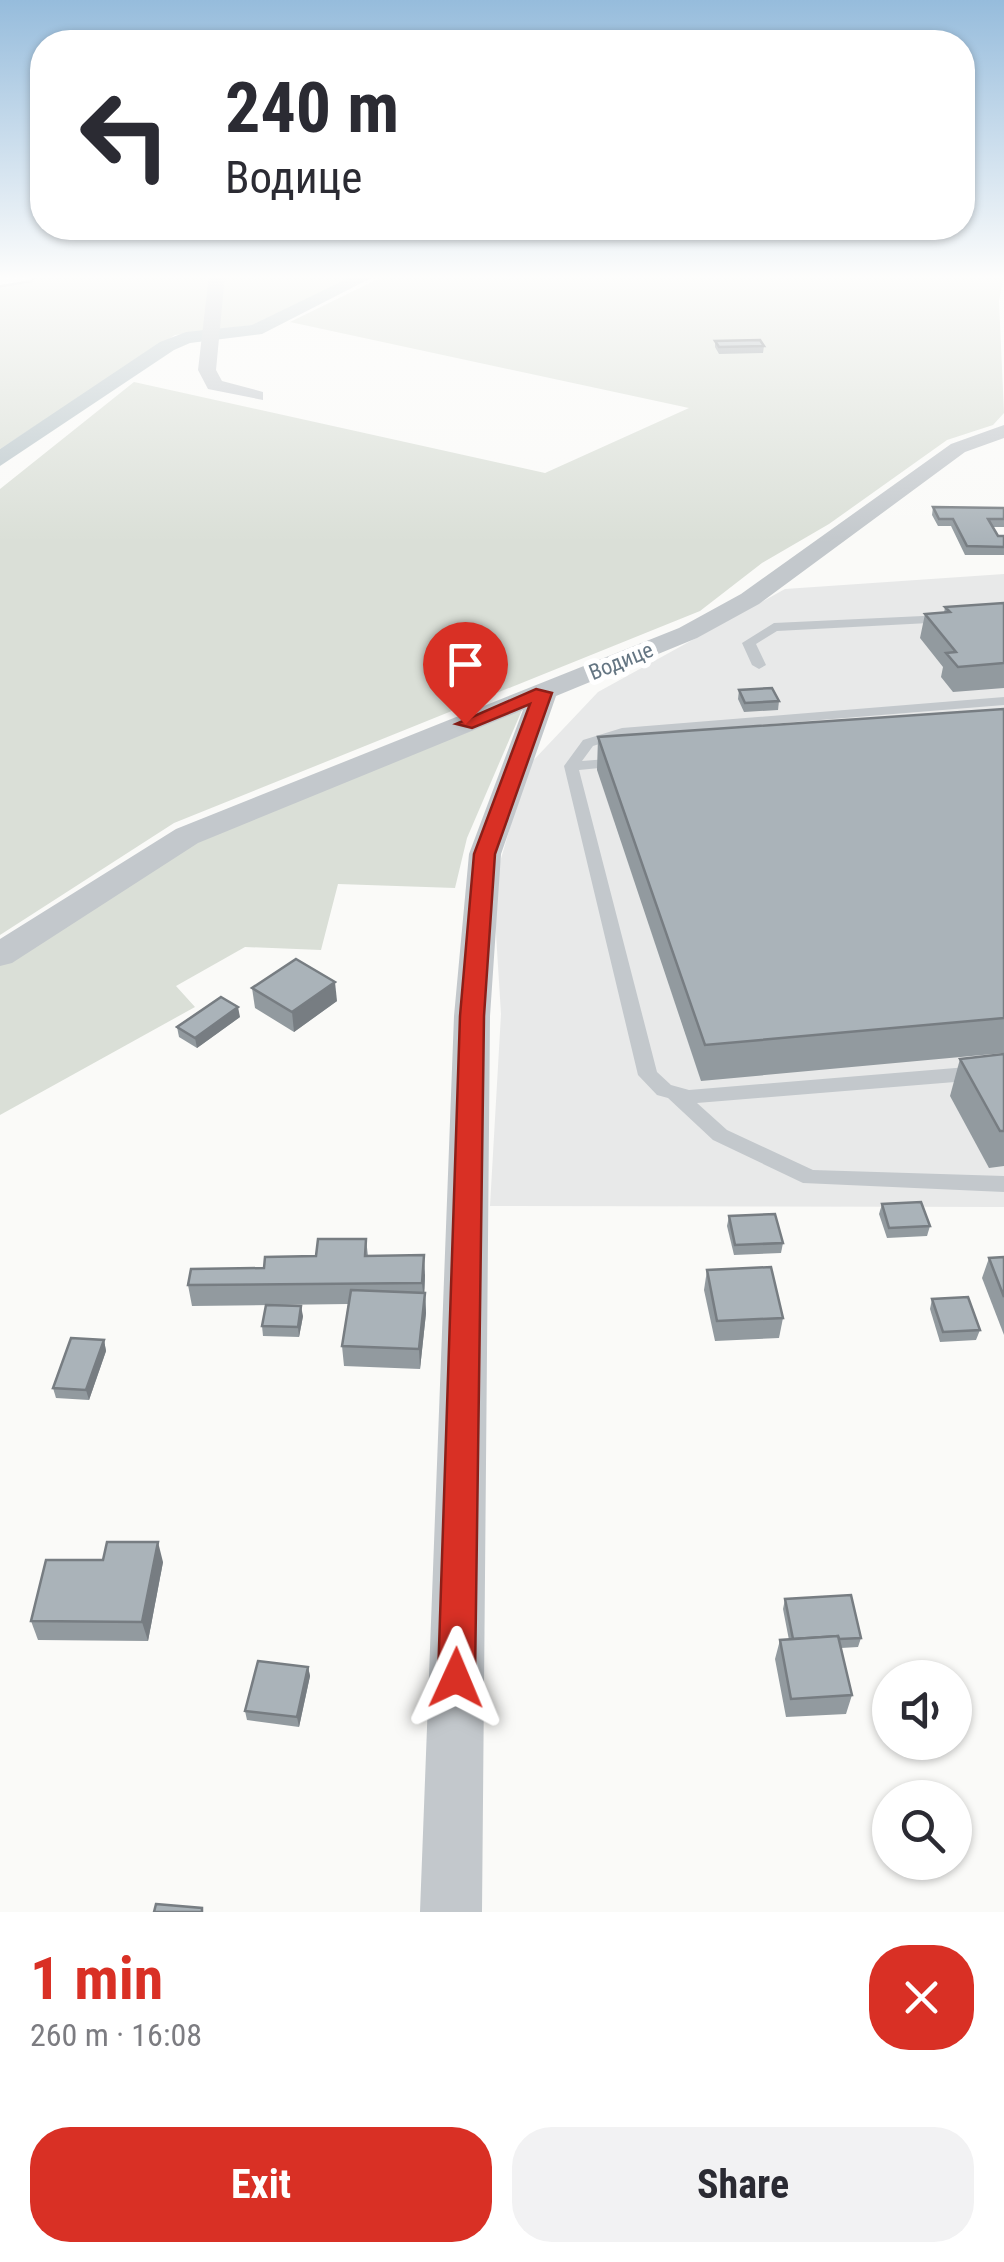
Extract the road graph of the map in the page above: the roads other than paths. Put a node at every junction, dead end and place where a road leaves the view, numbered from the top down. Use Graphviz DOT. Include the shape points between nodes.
graph roads {
  1 [pos="208,364"];
  2 [pos="256,396"];
  3 [pos="1004,431"];
  4 [pos="968,618"];
  5 [pos="759,665"];
  6 [pos="543,693"];
  7 [pos="1004,702"];
  8 [pos="628,761"];
  9 [pos="571,766"];
  10 [pos="0,955"];
  11 [pos="1004,1070"];
  12 [pos="676,1095"];
  13 [pos="1004,1184"];
  14 [pos="451,1912"];
  1 -- 2 [label="street" via="215,385"];
  3 -- 6 [label="street, Водице" via="958,448 734,607"];
  4 -- 5 [label="lane" via="774,627 749,644"];
  6 -- 10 [label="street, Водице" via="187,836"];
  6 -- 14 [label="street" via="485,854 473,998"];
  7 -- 9 [label="lane" via="940,714 609,734 588,743"];
  8 -- 9 [label="lane"];
  9 -- 12 [label="lane" via="648,1075"];
  11 -- 12 [label="lane"];
  12 -- 13 [label="lane" via="720,1135 810,1178"];
}
